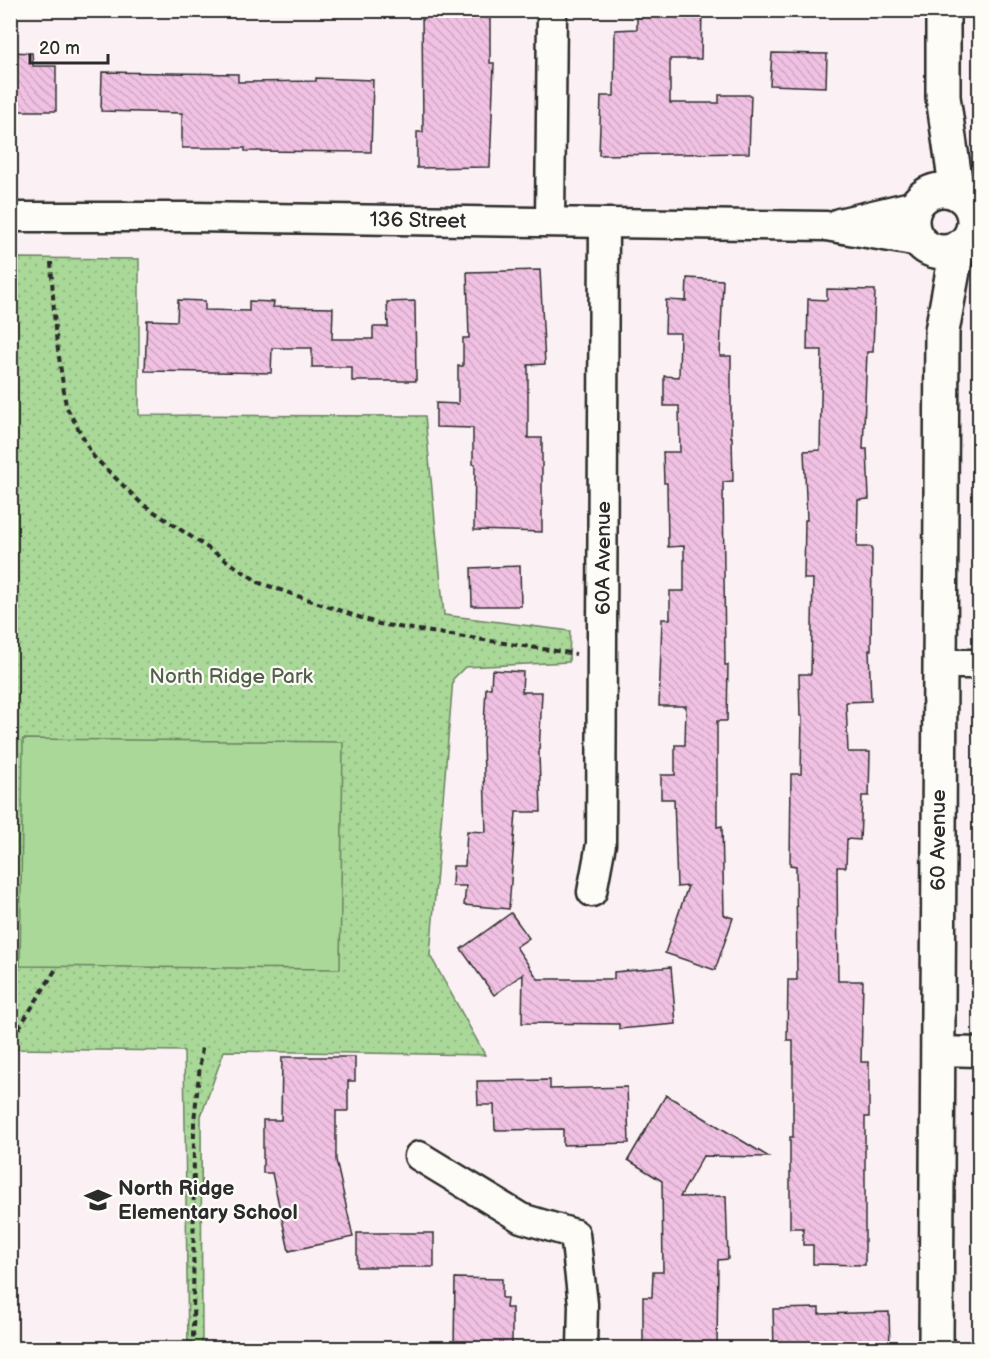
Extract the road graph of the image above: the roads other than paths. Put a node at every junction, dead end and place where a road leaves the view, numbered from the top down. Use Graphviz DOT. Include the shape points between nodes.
graph roads {
  1 [pos="552,10"];
  2 [pos="943,10"];
  3 [pos="943,97"];
  4 [pos="919,201"];
  5 [pos="968,201"];
  6 [pos="10,218"];
  7 [pos="550,222"];
  8 [pos="604,223"];
  9 [pos="826,226"];
  10 [pos="921,244"];
  11 [pos="967,246"];
  12 [pos="942,332"];
  13 [pos="939,664"];
  14 [pos="980,664"];
  15 [pos="592,891"];
  16 [pos="937,1051"];
  17 [pos="980,1052"];
  18 [pos="419,1156"];
  19 [pos="582,1348"];
  20 [pos="936,1348"];
  1 -- 7 [label="street"];
  2 -- 3 [label="street"];
  3 -- 4 [label="street"];
  3 -- 5 [label="street"];
  4 -- 5 [label="street" via="939,190"];
  4 -- 9 [label="street, 136 Street"];
  4 -- 10 [label="street" via="912,224"];
  5 -- 11 [label="street" via="975,220"];
  6 -- 7 [label="street, 136 Street"];
  7 -- 8 [label="street, 136 Street"];
  8 -- 9 [label="street, 136 Street"];
  8 -- 15 [label="street, 60A Avenue" via="601,844"];
  9 -- 10 [label="street, 136 Street"];
  10 -- 11 [label="street" via="940,252"];
  10 -- 12 [label="street, 60 Avenue"];
  11 -- 12 [label="street, 60 Avenue"];
  12 -- 13 [label="street, 60 Avenue"];
  13 -- 14 [label="street"];
  13 -- 16 [label="street, 60 Avenue"];
  16 -- 17 [label="street"];
  16 -- 20 [label="street, 60 Avenue"];
  18 -- 19 [label="street" via="521,1218 575,1234 583,1304"];
}
